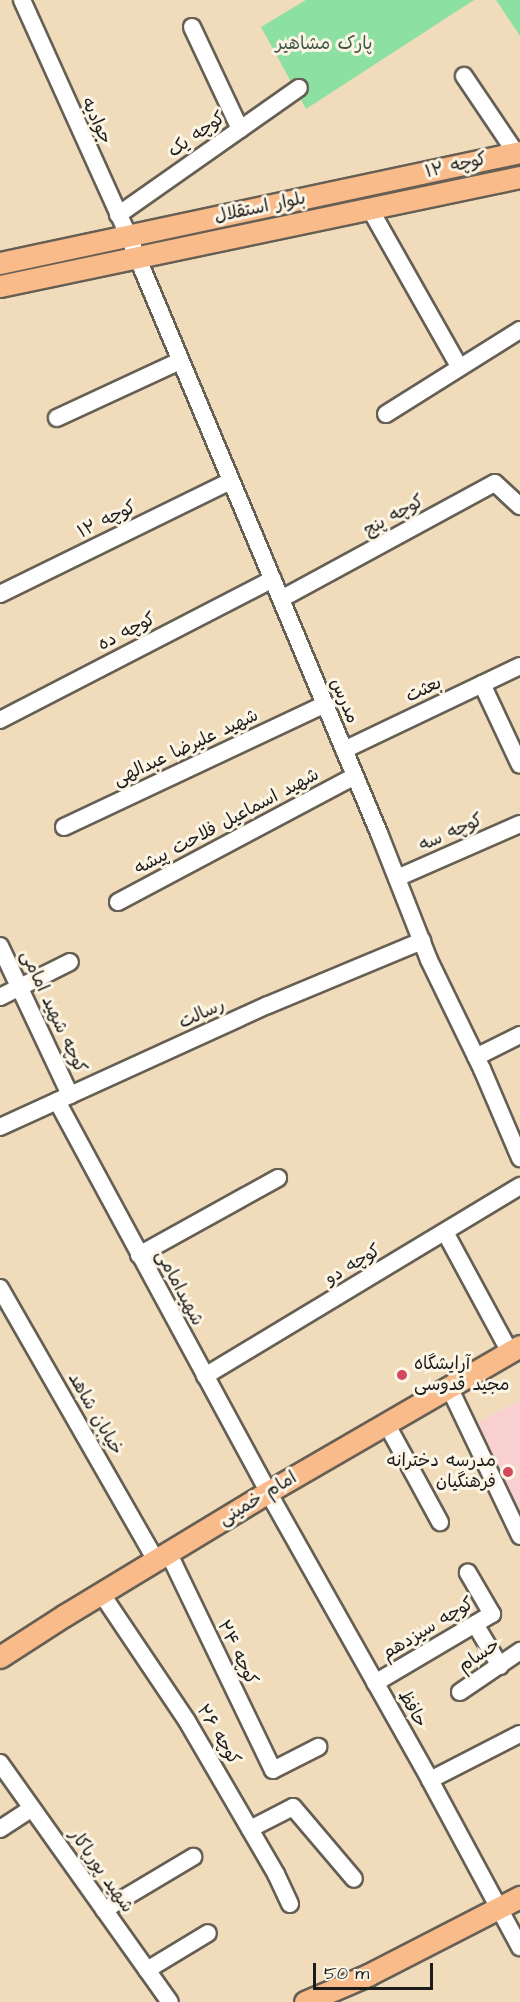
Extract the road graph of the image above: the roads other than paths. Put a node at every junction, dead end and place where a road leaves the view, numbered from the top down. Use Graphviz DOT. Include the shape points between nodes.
graph roads {
  1 [pos="22,0"];
  2 [pos="192,27"];
  3 [pos="464,76"];
  4 [pos="299,88"];
  5 [pos="240,129"];
  6 [pos="519,159"];
  7 [pos="520,177"];
  8 [pos="370,209"];
  9 [pos="118,215"];
  10 [pos="296,222"];
  11 [pos="128,235"];
  12 [pos="135,257"];
  13 [pos="0,262"];
  14 [pos="0,286"];
  15 [pos="520,330"];
  16 [pos="180,361"];
  17 [pos="459,366"];
  18 [pos="386,414"];
  19 [pos="57,418"];
  20 [pos="231,481"];
  21 [pos="520,506"];
  22 [pos="273,579"];
  23 [pos="0,594"];
  24 [pos="281,599"];
  25 [pos="520,666"];
  26 [pos="482,684"];
  27 [pos="325,704"];
  28 [pos="0,720"];
  29 [pos="344,750"];
  30 [pos="520,765"];
  31 [pos="355,776"];
  32 [pos="520,824"];
  33 [pos="64,828"];
  34 [pos="397,878"];
  35 [pos="118,902"];
  36 [pos="422,941"];
  37 [pos="0,946"];
  38 [pos="70,962"];
  39 [pos="20,988"];
  40 [pos="0,997"];
  41 [pos="520,1035"];
  42 [pos="476,1057"];
  43 [pos="63,1098"];
  44 [pos="0,1127"];
  45 [pos="520,1158"];
  46 [pos="278,1178"];
  47 [pos="520,1186"];
  48 [pos="445,1232"];
  49 [pos="139,1255"];
  50 [pos="0,1288"];
  51 [pos="515,1349"];
  52 [pos="205,1376"];
  53 [pos="449,1387"];
  54 [pos="386,1423"];
  55 [pos="268,1492"];
  56 [pos="440,1522"];
  57 [pos="520,1536"];
  58 [pos="162,1556"];
  59 [pos="468,1573"];
  60 [pos="101,1593"];
  61 [pos="475,1624"];
  62 [pos="520,1651"];
  63 [pos="0,1658"];
  64 [pos="500,1666"];
  65 [pos="375,1683"];
  66 [pos="460,1692"];
  67 [pos="520,1734"];
  68 [pos="318,1747"];
  69 [pos="0,1763"];
  70 [pos="430,1780"];
  71 [pos="32,1808"];
  72 [pos="0,1829"];
  73 [pos="250,1829"];
  74 [pos="193,1857"];
  75 [pos="354,1879"];
  76 [pos="520,1897"];
  77 [pos="290,1904"];
  78 [pos="500,1908"];
  79 [pos="104,1910"];
  80 [pos="208,1933"];
  81 [pos="520,1947"];
  82 [pos="147,1970"];
  83 [pos="170,2002"];
  84 [pos="305,2002"];
  1 -- 9 [label="street, جوادیه"];
  2 -- 5 [label="street"];
  3 -- 6 [label="street"];
  4 -- 5 [label="street, کوچه یک"];
  5 -- 9 [label="street, کوچه یک"];
  6 -- 10 [label="street, کوچه ۱۲"];
  6 -- 11 [label="main road, بلوار استقلال"];
  7 -- 8 [label="main road, بلوار استقلال"];
  8 -- 10 [label="main road, بلوار استقلال"];
  8 -- 17 [label="street"];
  9 -- 11 [label="street, جوادیه"];
  10 -- 12 [label="main road, بلوار استقلال"];
  11 -- 12 [label="street, جوادیه"];
  11 -- 13 [label="main road, بلوار استقلال"];
  12 -- 14 [label="main road, بلوار استقلال"];
  12 -- 16 [label="street, مدرس"];
  15 -- 17 [label="street"];
  16 -- 19 [label="street"];
  16 -- 20 [label="street, مدرس"];
  17 -- 18 [label="street"];
  20 -- 22 [label="street, مدرس"];
  20 -- 23 [label="street, کوچه ۱۲"];
  21 -- 24 [label="street, کوچه پنج" via="495,483"];
  22 -- 24 [label="street, مدرس"];
  22 -- 28 [label="street, کوچه ده"];
  24 -- 27 [label="street, مدرس"];
  25 -- 26 [label="street, بعثت"];
  26 -- 29 [label="street, بعثت"];
  26 -- 30 [label="street"];
  27 -- 29 [label="street, مدرس"];
  27 -- 33 [label="street, شهید علیرضا عبدالهی"];
  29 -- 31 [label="street, مدرس"];
  31 -- 34 [label="street, مدرس"];
  31 -- 35 [label="street, شهید اسماعیل فلاحت پیشه"];
  32 -- 34 [label="street, کوچه سه"];
  34 -- 36 [label="street, مدرس"];
  36 -- 42 [label="street, مدرس"];
  36 -- 43 [label="street, رسالت" via="268,1005"];
  37 -- 39 [label="street, کوچه شهید امامی"];
  38 -- 39 [label="street"];
  39 -- 40 [label="street"];
  39 -- 43 [label="street, کوچه شهید امامی"];
  41 -- 42 [label="street"];
  42 -- 45 [label="street, مدرس"];
  43 -- 44 [label="street, رسالت"];
  43 -- 49 [label="street, شهیدامامی"];
  46 -- 49 [label="street"];
  47 -- 48 [label="street, کوچه دو"];
  48 -- 51 [label="street"];
  48 -- 52 [label="street, کوچه دو"];
  49 -- 52 [label="street, شهیدامامی"];
  50 -- 58 [label="street, خیابان شاهد"];
  51 -- 53 [label="main road, امام خمینی"];
  52 -- 55 [label="street, شهیدامامی"];
  53 -- 54 [label="main road, امام خمینی"];
  53 -- 57 [label="street"];
  54 -- 55 [label="main road, امام خمینی"];
  54 -- 56 [label="street"];
  55 -- 58 [label="main road, امام خمینی"];
  55 -- 65 [label="street, حافظ"];
  58 -- 60 [label="main road, امام خمینی"];
  58 -- 68 [label="street, کوچه ۲۴" via="273,1770"];
  59 -- 61 [label="street, کوچه سیزدهم" via="492,1614"];
  60 -- 63 [label="main road, امام خمینی"];
  60 -- 73 [label="street, کوچه ۲۶" via="187,1721"];
  61 -- 64 [label="street"];
  61 -- 65 [label="street, کوچه سیزدهم"];
  62 -- 64 [label="street, حسام"];
  64 -- 66 [label="street, حسام"];
  65 -- 70 [label="street, حافظ"];
  67 -- 70 [label="street"];
  69 -- 71 [label="street, شهید پورپاکار"];
  70 -- 78 [label="street, حافظ"];
  71 -- 72 [label="street"];
  71 -- 79 [label="street, شهید پورپاکار"];
  73 -- 75 [label="street" via="293,1807"];
  73 -- 77 [label="street, کوچه ۲۶"];
  74 -- 79 [label="street"];
  76 -- 78 [label="main road"];
  78 -- 81 [label="street, حافظ"];
  78 -- 84 [label="main road" via="368,1975"];
  79 -- 82 [label="street, شهید پورپاکار"];
  80 -- 82 [label="street"];
  82 -- 83 [label="street, شهید پورپاکار"];
}
